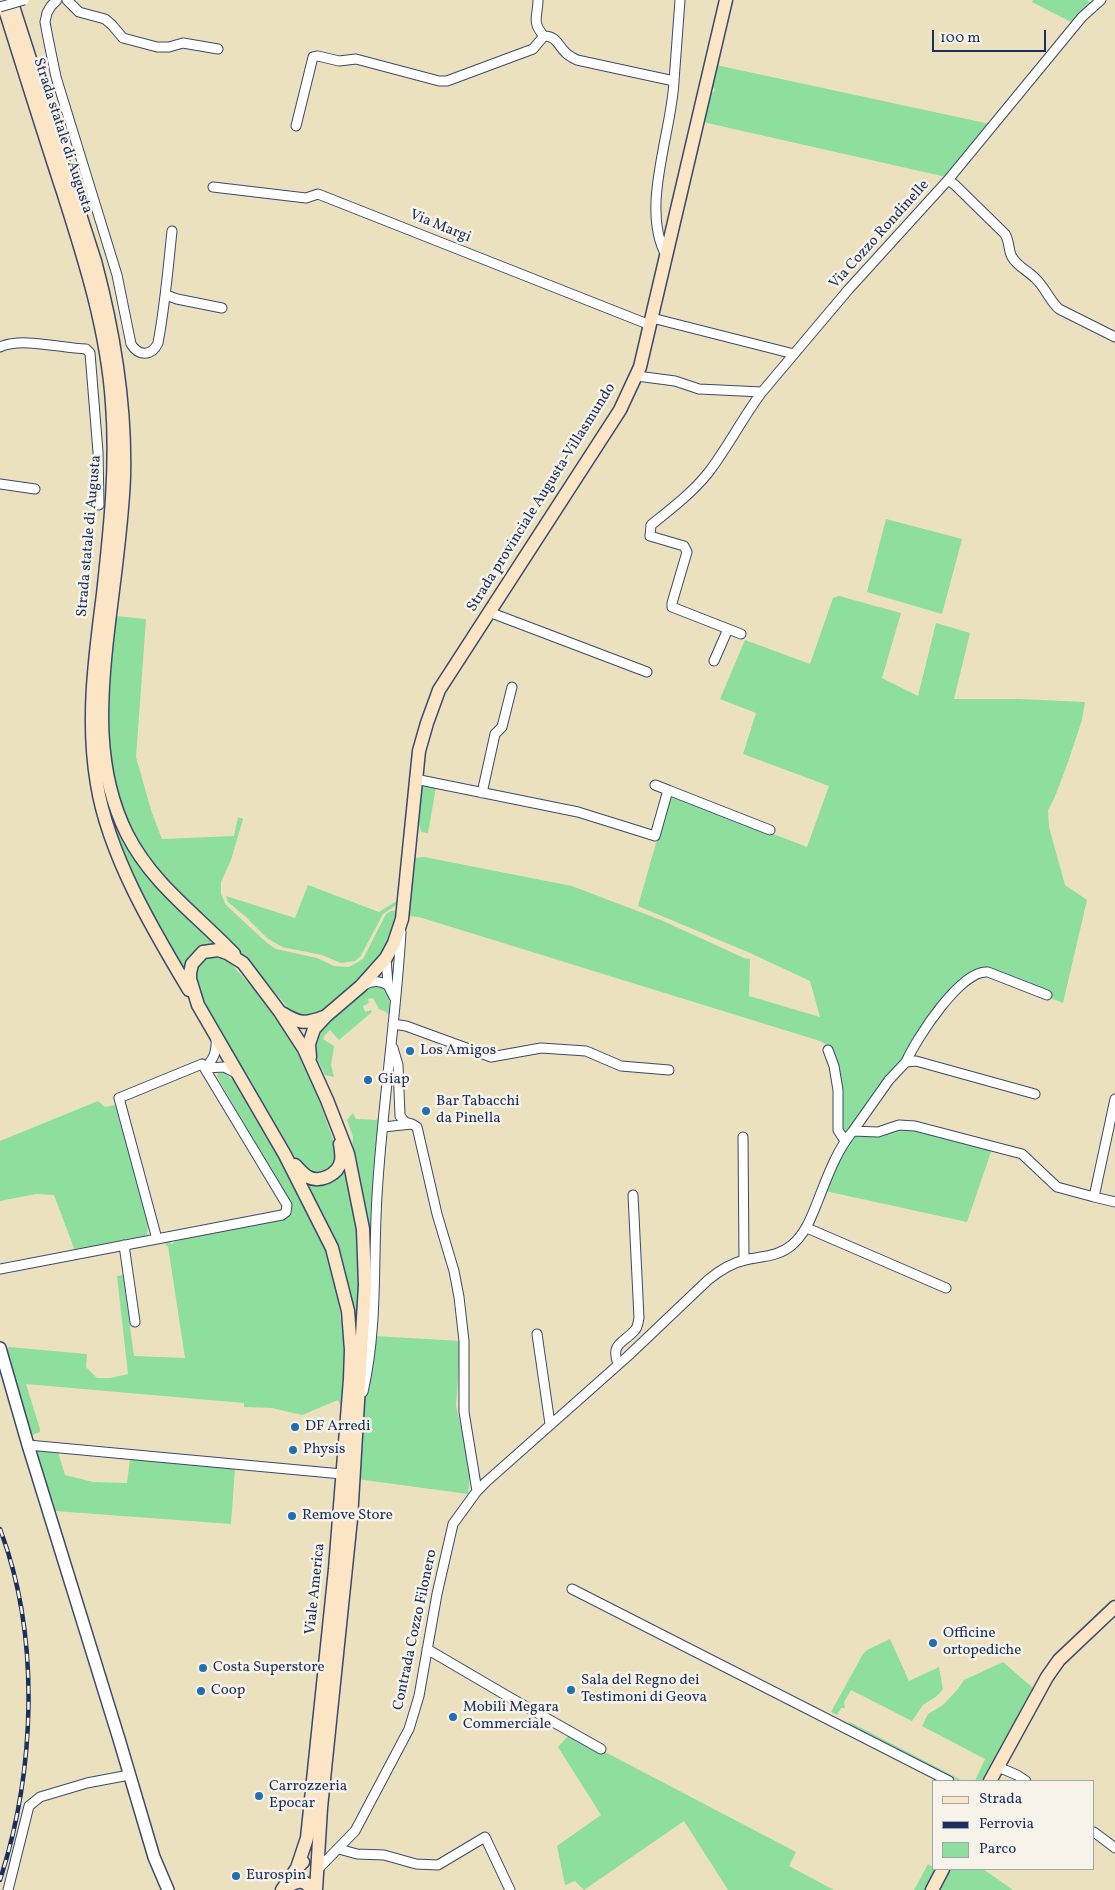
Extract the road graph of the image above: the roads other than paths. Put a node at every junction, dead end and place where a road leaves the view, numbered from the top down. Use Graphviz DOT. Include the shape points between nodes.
graph roads {
  1 [pos="2,0"];
  2 [pos="11,0"];
  3 [pos="24,0"];
  4 [pos="57,0"];
  5 [pos="67,0"];
  6 [pos="538,0"];
  7 [pos="680,0"];
  8 [pos="726,0"];
  9 [pos="1101,0"];
  10 [pos="0,7"];
  11 [pos="544,36"];
  12 [pos="218,49"];
  13 [pos="674,81"];
  14 [pos="296,126"];
  15 [pos="948,180"];
  16 [pos="213,187"];
  17 [pos="172,232"];
  18 [pos="666,255"];
  19 [pos="166,295"];
  20 [pos="222,308"];
  21 [pos="651,321"];
  22 [pos="1115,337"];
  23 [pos="0,347"];
  24 [pos="794,354"];
  25 [pos="637,376"];
  26 [pos="762,392"];
  27 [pos="0,484"];
  28 [pos="35,488"];
  29 [pos="99,505"];
  30 [pos="489,612"];
  31 [pos="728,629"];
  32 [pos="741,634"];
  33 [pos="714,661"];
  34 [pos="647,672"];
  35 [pos="512,687"];
  36 [pos="415,779"];
  37 [pos="655,785"];
  38 [pos="668,790"];
  39 [pos="482,793"];
  40 [pos="770,830"];
  41 [pos="402,919"];
  42 [pos="386,958"];
  43 [pos="399,960"];
  44 [pos="243,964"];
  45 [pos="388,985"];
  46 [pos="361,986"];
  47 [pos="1046,995"];
  48 [pos="395,1002"];
  49 [pos="198,1005"];
  50 [pos="280,1012"];
  51 [pos="326,1016"];
  52 [pos="393,1024"];
  53 [pos="216,1036"];
  54 [pos="392,1043"];
  55 [pos="828,1050"];
  56 [pos="310,1062"];
  57 [pos="906,1062"];
  58 [pos="205,1068"];
  59 [pos="669,1070"];
  60 [pos="239,1075"];
  61 [pos="1034,1094"];
  62 [pos="1115,1099"];
  63 [pos="412,1124"];
  64 [pos="338,1126"];
  65 [pos="383,1127"];
  66 [pos="853,1131"];
  67 [pos="743,1137"];
  68 [pos="845,1141"];
  69 [pos="285,1154"];
  70 [pos="633,1195"];
  71 [pos="1094,1197"];
  72 [pos="1115,1202"];
  73 [pos="807,1228"];
  74 [pos="157,1239"];
  75 [pos="124,1245"];
  76 [pos="744,1260"];
  77 [pos="0,1269"];
  78 [pos="946,1288"];
  79 [pos="135,1322"];
  80 [pos="536,1334"];
  81 [pos="0,1348"];
  82 [pos="618,1364"];
  83 [pos="356,1419"];
  84 [pos="550,1424"];
  85 [pos="28,1445"];
  86 [pos="342,1474"];
  87 [pos="477,1491"];
  88 [pos="572,1589"];
  89 [pos="1115,1607"];
  90 [pos="426,1649"];
  91 [pos="601,1749"];
  92 [pos="998,1767"];
  93 [pos="129,1775"];
  94 [pos="947,1780"];
  95 [pos="991,1780"];
  96 [pos="1024,1780"];
  97 [pos="1095,1833"];
  98 [pos="1115,1848"];
  99 [pos="337,1851"];
  100 [pos="318,1854"];
  101 [pos="297,1868"];
  102 [pos="317,1870"];
  103 [pos="942,1870"];
  104 [pos="284,1889"];
  105 [pos="8,1890"];
  106 [pos="168,1890"];
  107 [pos="311,1890"];
  108 [pos="316,1890"];
  109 [pos="510,1890"];
  110 [pos="932,1890"];
  1 -- 49 [label="main road, Strada statale di Augusta" via="87,269 108,362 114,438 113,497 93,678 92,738 97,787 114,844 134,890"];
  2 -- 44 [label="main road, Strada statale di Augusta" via="95,260 117,356 124,476 102,679 102,746 109,783 116,811 152,873"];
  3 -- 10 [label="street, bridge"];
  4 -- 19 [label="street" via="45,22 56,77 117,275 131,344 137,352 149,354 155,349"];
  5 -- 12 [label="street" via="79,12 104,19 123,38 157,47 169,48 184,43"];
  6 -- 11 [label="street" via="536,21"];
  7 -- 13 [label="street"];
  8 -- 18 [label="main road, Strada provinciale Augusta-Villasmundo"];
  9 -- 15 [label="street, Via Cozzo Rondinelle" via="1082,17"];
  11 -- 13 [label="street" via="555,38 566,53 577,60"];
  11 -- 14 [label="street" via="533,50 447,81 436,81 356,59 313,57"];
  13 -- 18 [label="street" via="658,182 656,226"];
  15 -- 22 [label="street" via="1005,234 1015,261 1036,279 1053,304"];
  15 -- 24 [label="street, Via Cozzo Rondinelle"];
  16 -- 21 [label="street, Via Margi" via="306,198 318,194"];
  17 -- 19 [label="street"];
  18 -- 21 [label="main road, Strada provinciale Augusta-Villasmundo"];
  19 -- 20 [label="street"];
  21 -- 24 [label="street, Via Margi"];
  21 -- 25 [label="main road, Strada provinciale Augusta-Villasmundo"];
  23 -- 29 [label="street" via="24,342 86,349 90,353"];
  24 -- 26 [label="street, Via Cozzo Rondinelle"];
  25 -- 26 [label="street" via="675,381 699,389"];
  25 -- 30 [label="main road, Strada provinciale Augusta-Villasmundo" via="620,410"];
  26 -- 31 [label="street, Via Cozzo Rondinelle" via="707,474 689,494 651,525 649,531 650,536 684,546 687,552 672,607"];
  27 -- 28 [label="street"];
  30 -- 34 [label="street"];
  30 -- 36 [label="main road, Strada provinciale Augusta-Villasmundo" via="439,690 419,751"];
  31 -- 32 [label="street"];
  31 -- 33 [label="street"];
  35 -- 39 [label="street" via="502,727 495,734"];
  36 -- 39 [label="street"];
  36 -- 41 [label="main road, Strada provinciale Augusta-Villasmundo"];
  37 -- 38 [label="street"];
  38 -- 39 [label="street" via="655,836 578,812"];
  38 -- 40 [label="street"];
  41 -- 42 [label="main road, Strada provinciale Augusta-Villasmundo"];
  41 -- 43 [label="street"];
  42 -- 43 [label="street" via="394,956"];
  42 -- 45 [label="street"];
  42 -- 46 [label="main road, Strada provinciale Augusta-Villasmundo"];
  43 -- 48 [label="street"];
  44 -- 49 [label="main road" via="218,950 203,952 196,958 190,979"];
  44 -- 50 [label="main road, Strada statale di Augusta"];
  45 -- 46 [label="street" via="375,981"];
  45 -- 48 [label="street"];
  46 -- 51 [label="main road, Strada provinciale Augusta-Villasmundo"];
  47 -- 57 [label="street, Contrada Cozzo Filonero" via="988,972 979,972 935,1012"];
  48 -- 52 [label="street"];
  49 -- 53 [label="main road"];
  50 -- 51 [label="main road" via="302,1023"];
  50 -- 56 [label="main road, Strada statale di Augusta"];
  51 -- 56 [label="main road" via="311,1034"];
  52 -- 54 [label="street"];
  52 -- 59 [label="street" via="491,1057 541,1048 586,1051 616,1065"];
  53 -- 58 [label="street" via="213,1058"];
  53 -- 60 [label="main road"];
  54 -- 63 [label="street" via="398,1065 400,1116"];
  54 -- 65 [label="street"];
  55 -- 68 [label="street" via="838,1090 838,1130"];
  56 -- 64 [label="main road, Strada statale di Augusta"];
  57 -- 61 [label="street" via="916,1061"];
  57 -- 66 [label="street, Contrada Cozzo Filonero" via="889,1080"];
  58 -- 60 [label="street" via="224,1067"];
  58 -- 74 [label="street" via="202,1064 118,1098"];
  58 -- 74 [label="street" via="287,1205 286,1212 282,1216"];
  60 -- 69 [label="main road"];
  62 -- 71 [label="street"];
  63 -- 65 [label="street"];
  63 -- 87 [label="street" via="416,1126 455,1277 464,1341 464,1412"];
  64 -- 69 [label="main road" via="341,1161 328,1176 306,1176"];
  64 -- 83 [label="main road, Viale America" via="352,1169 363,1239 365,1285"];
  65 -- 83 [label="street" via="370,1362"];
  66 -- 68 [label="street, Contrada Cozzo Filonero"];
  66 -- 71 [label="street" via="878,1132 899,1125 915,1126 1022,1154 1057,1187"];
  67 -- 76 [label="street"];
  68 -- 73 [label="street, Contrada Cozzo Filonero"];
  69 -- 86 [label="main road, Viale America" via="332,1248 348,1311 351,1350"];
  70 -- 82 [label="street" via="639,1318 636,1329 615,1350"];
  71 -- 72 [label="street"];
  73 -- 76 [label="street, Contrada Cozzo Filonero" via="794,1244 778,1254"];
  73 -- 78 [label="street"];
  74 -- 75 [label="street"];
  75 -- 77 [label="street"];
  75 -- 79 [label="street"];
  76 -- 82 [label="street, Contrada Cozzo Filonero" via="708,1280"];
  80 -- 84 [label="street"];
  81 -- 85 [label="street"];
  82 -- 84 [label="street, Contrada Cozzo Filonero"];
  83 -- 100 [label="main road, Viale America" via="350,1525"];
  84 -- 87 [label="street, Contrada Cozzo Filonero"];
  85 -- 86 [label="street"];
  85 -- 93 [label="street"];
  86 -- 101 [label="main road, Viale America" via="306,1838"];
  87 -- 90 [label="street, Contrada Cozzo Filonero" via="453,1524"];
  88 -- 94 [label="street"];
  89 -- 92 [label="main road" via="1055,1666"];
  90 -- 91 [label="street"];
  90 -- 99 [label="street, Contrada Cozzo Filonero" via="419,1696 409,1729 362,1820"];
  92 -- 95 [label="main road"];
  92 -- 96 [label="street"];
  93 -- 105 [label="street" via="40,1797 29,1806"];
  93 -- 106 [label="street" via="154,1857"];
  97 -- 98 [label="street"];
  99 -- 100 [label="street"];
  99 -- 102 [label="street, Contrada Cozzo Filonero"];
  99 -- 109 [label="street" via="384,1855 432,1866 485,1837"];
  100 -- 101 [label="main road"];
  100 -- 102 [label="main road, Viale America"];
  101 -- 104 [label="main road"];
  102 -- 108 [label="main road, Viale America"];
  103 -- 110 [label="main road"];
  104 -- 107 [label="main road" via="295,1881 301,1881"];
}
